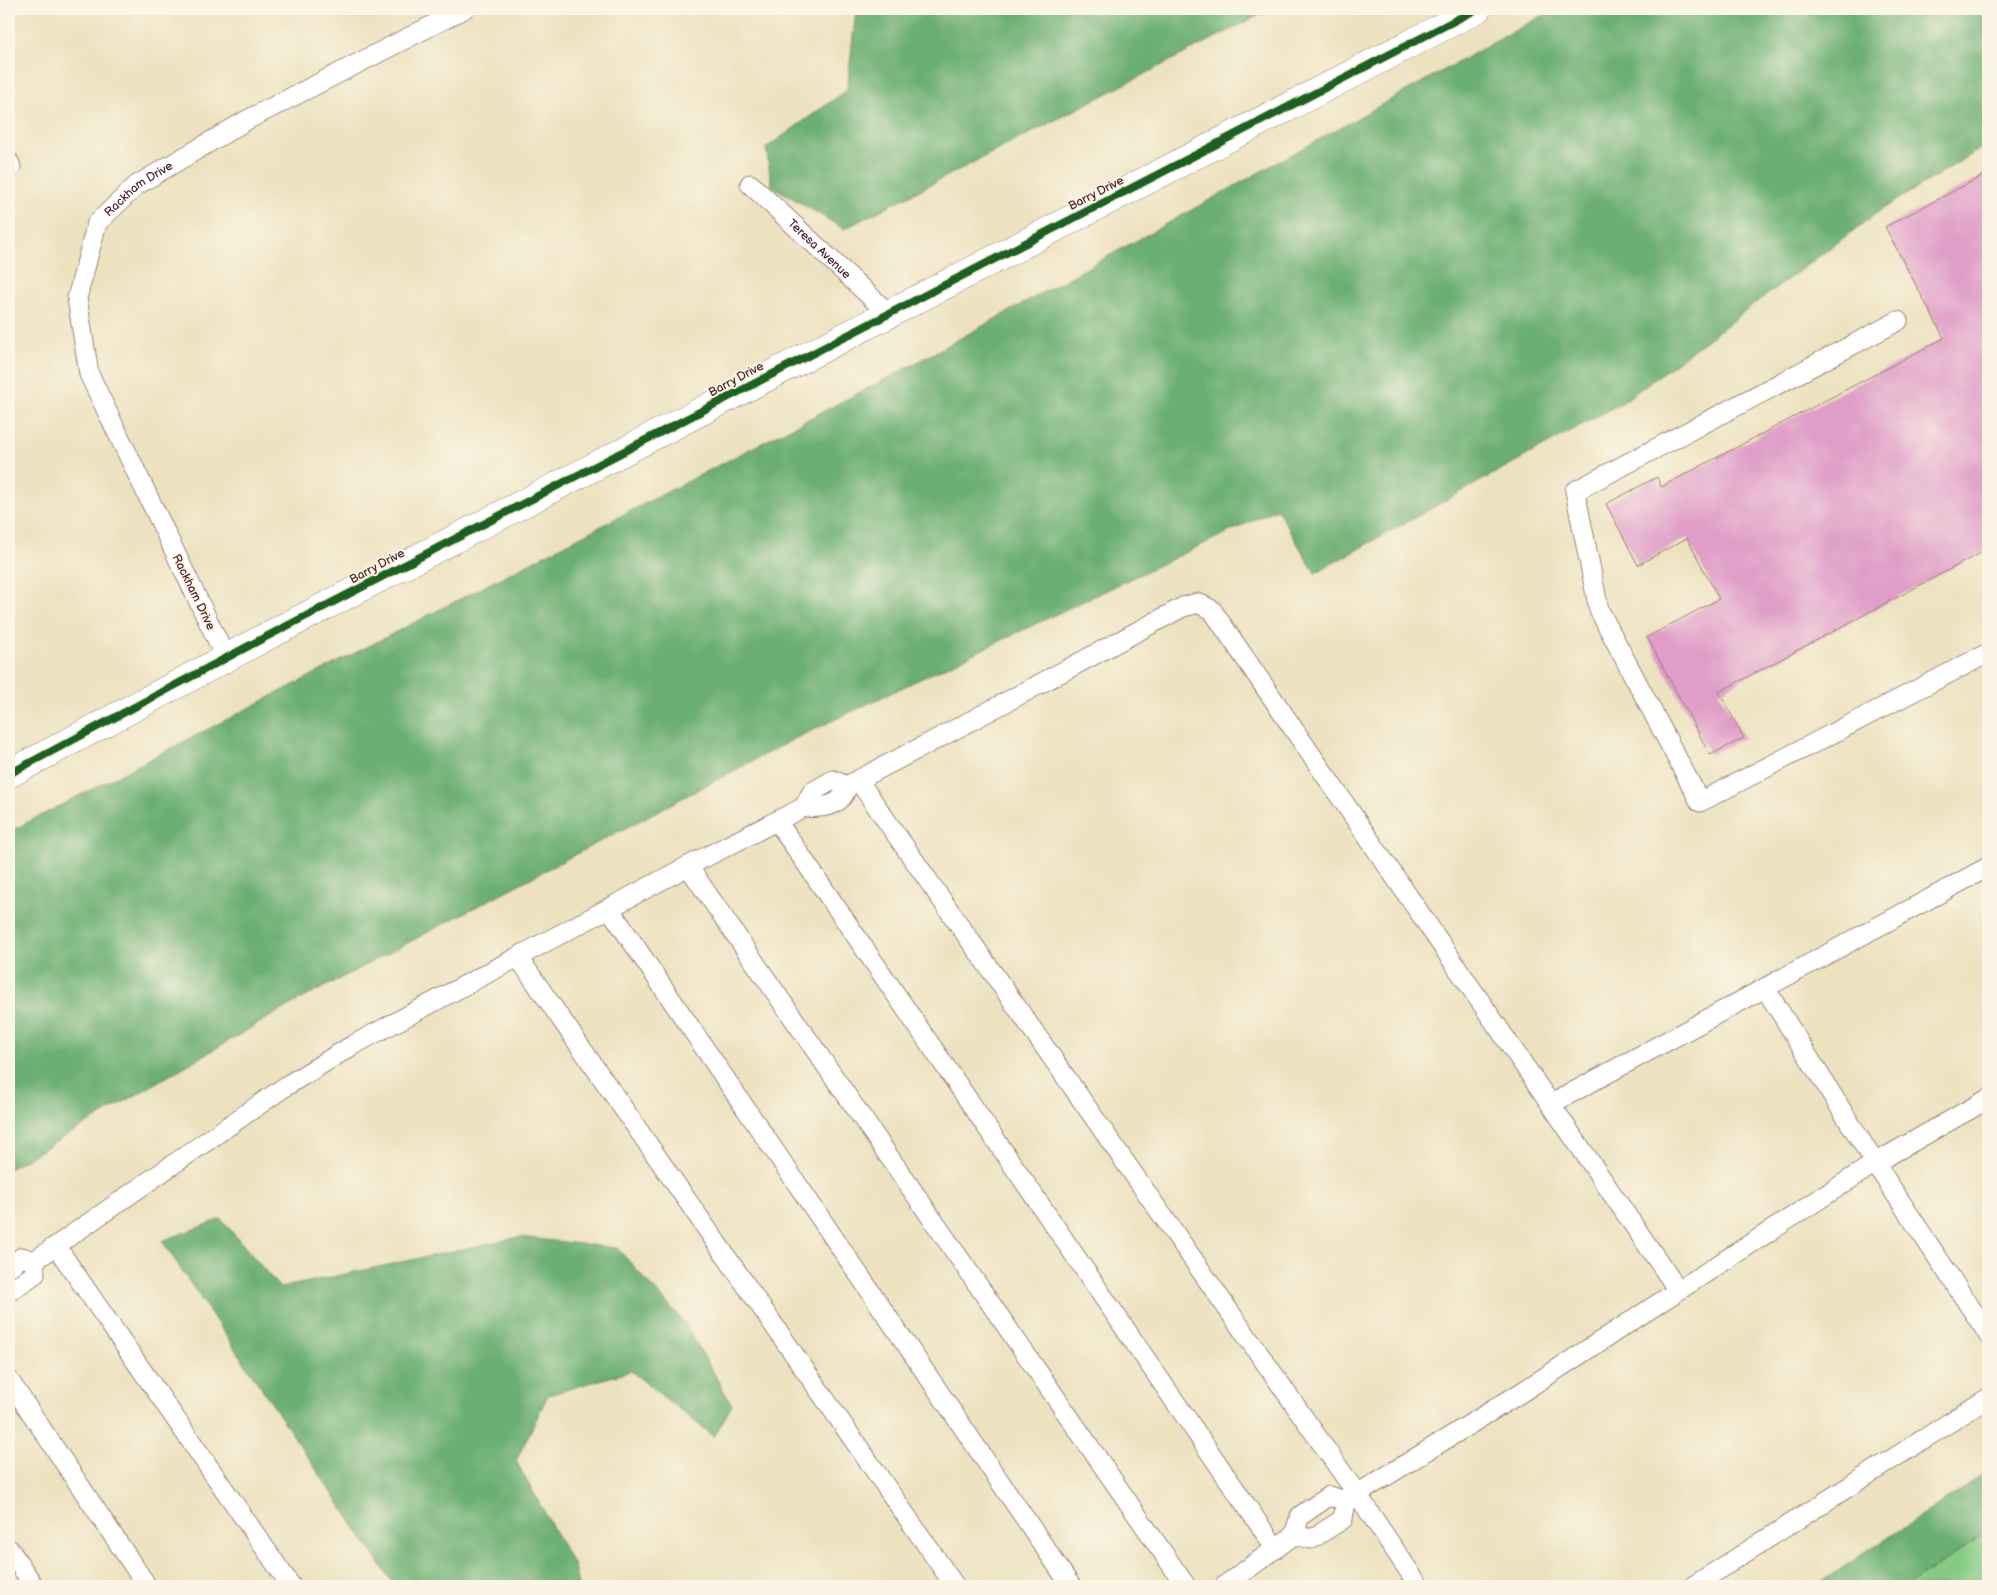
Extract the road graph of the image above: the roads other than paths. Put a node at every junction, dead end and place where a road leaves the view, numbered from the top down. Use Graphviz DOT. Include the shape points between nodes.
graph roads {
  1 [pos="464,9"];
  2 [pos="1477,9"];
  3 [pos="9,162"];
  4 [pos="9,168"];
  5 [pos="750,184"];
  6 [pos="888,313"];
  7 [pos="1898,321"];
  8 [pos="1988,653"];
  9 [pos="226,658"];
  10 [pos="9,774"];
  11 [pos="852,783"];
  12 [pos="777,821"];
  13 [pos="688,866"];
  14 [pos="1988,866"];
  15 [pos="609,908"];
  16 [pos="518,958"];
  17 [pos="1765,988"];
  18 [pos="1988,1099"];
  19 [pos="1551,1104"];
  20 [pos="1875,1163"];
  21 [pos="56,1246"];
  22 [pos="34,1261"];
  23 [pos="9,1267"];
  24 [pos="9,1290"];
  25 [pos="1678,1290"];
  26 [pos="1988,1334"];
  27 [pos="9,1380"];
  28 [pos="1988,1398"];
  29 [pos="1351,1498"];
  30 [pos="1294,1536"];
  31 [pos="9,1549"];
  32 [pos="1276,1549"];
  33 [pos="34,1586"];
  34 [pos="147,1586"];
  35 [pos="291,1586"];
  36 [pos="955,1586"];
  37 [pos="1072,1586"];
  38 [pos="1186,1586"];
  39 [pos="1224,1586"];
  40 [pos="1419,1586"];
  41 [pos="1693,1586"];
  1 -- 9 [label="lane, Rackham Drive" via="246,120 137,185 97,223 77,298 89,374"];
  2 -- 6 [label="street, Barry Drive"];
  3 -- 4 [label="lane"];
  5 -- 6 [label="lane, Teresa Avenue"];
  6 -- 9 [label="street, Barry Drive"];
  7 -- 8 [label="lane" via="1574,491 1599,610 1700,802"];
  9 -- 10 [label="street, Barry Drive"];
  11 -- 12 [label="lane" via="842,798 821,808 804,807"];
  11 -- 19 [label="lane" via="1183,607 1198,602 1212,610"];
  11 -- 29 [label="lane"];
  12 -- 13 [label="lane"];
  12 -- 32 [label="lane"];
  13 -- 15 [label="lane"];
  13 -- 38 [label="lane"];
  14 -- 17 [label="lane"];
  15 -- 16 [label="lane"];
  15 -- 37 [label="lane"];
  16 -- 21 [label="lane" via="353,1045 286,1086"];
  16 -- 36 [label="lane"];
  17 -- 19 [label="lane"];
  17 -- 20 [label="lane"];
  18 -- 20 [label="lane"];
  19 -- 25 [label="lane"];
  20 -- 25 [label="lane"];
  20 -- 26 [label="lane"];
  21 -- 22 [label="lane"];
  21 -- 35 [label="lane"];
  22 -- 23 [label="lane" via="22,1257"];
  22 -- 24 [label="lane" via="35,1274"];
  25 -- 29 [label="lane"];
  27 -- 34 [label="lane"];
  28 -- 41 [label="lane"];
  29 -- 30 [label="lane" via="1343,1519 1312,1539"];
  29 -- 30 [label="lane" via="1329,1496 1300,1516"];
  29 -- 40 [label="lane"];
  30 -- 32 [label="lane"];
  31 -- 33 [label="lane"];
  32 -- 39 [label="lane"];
}
